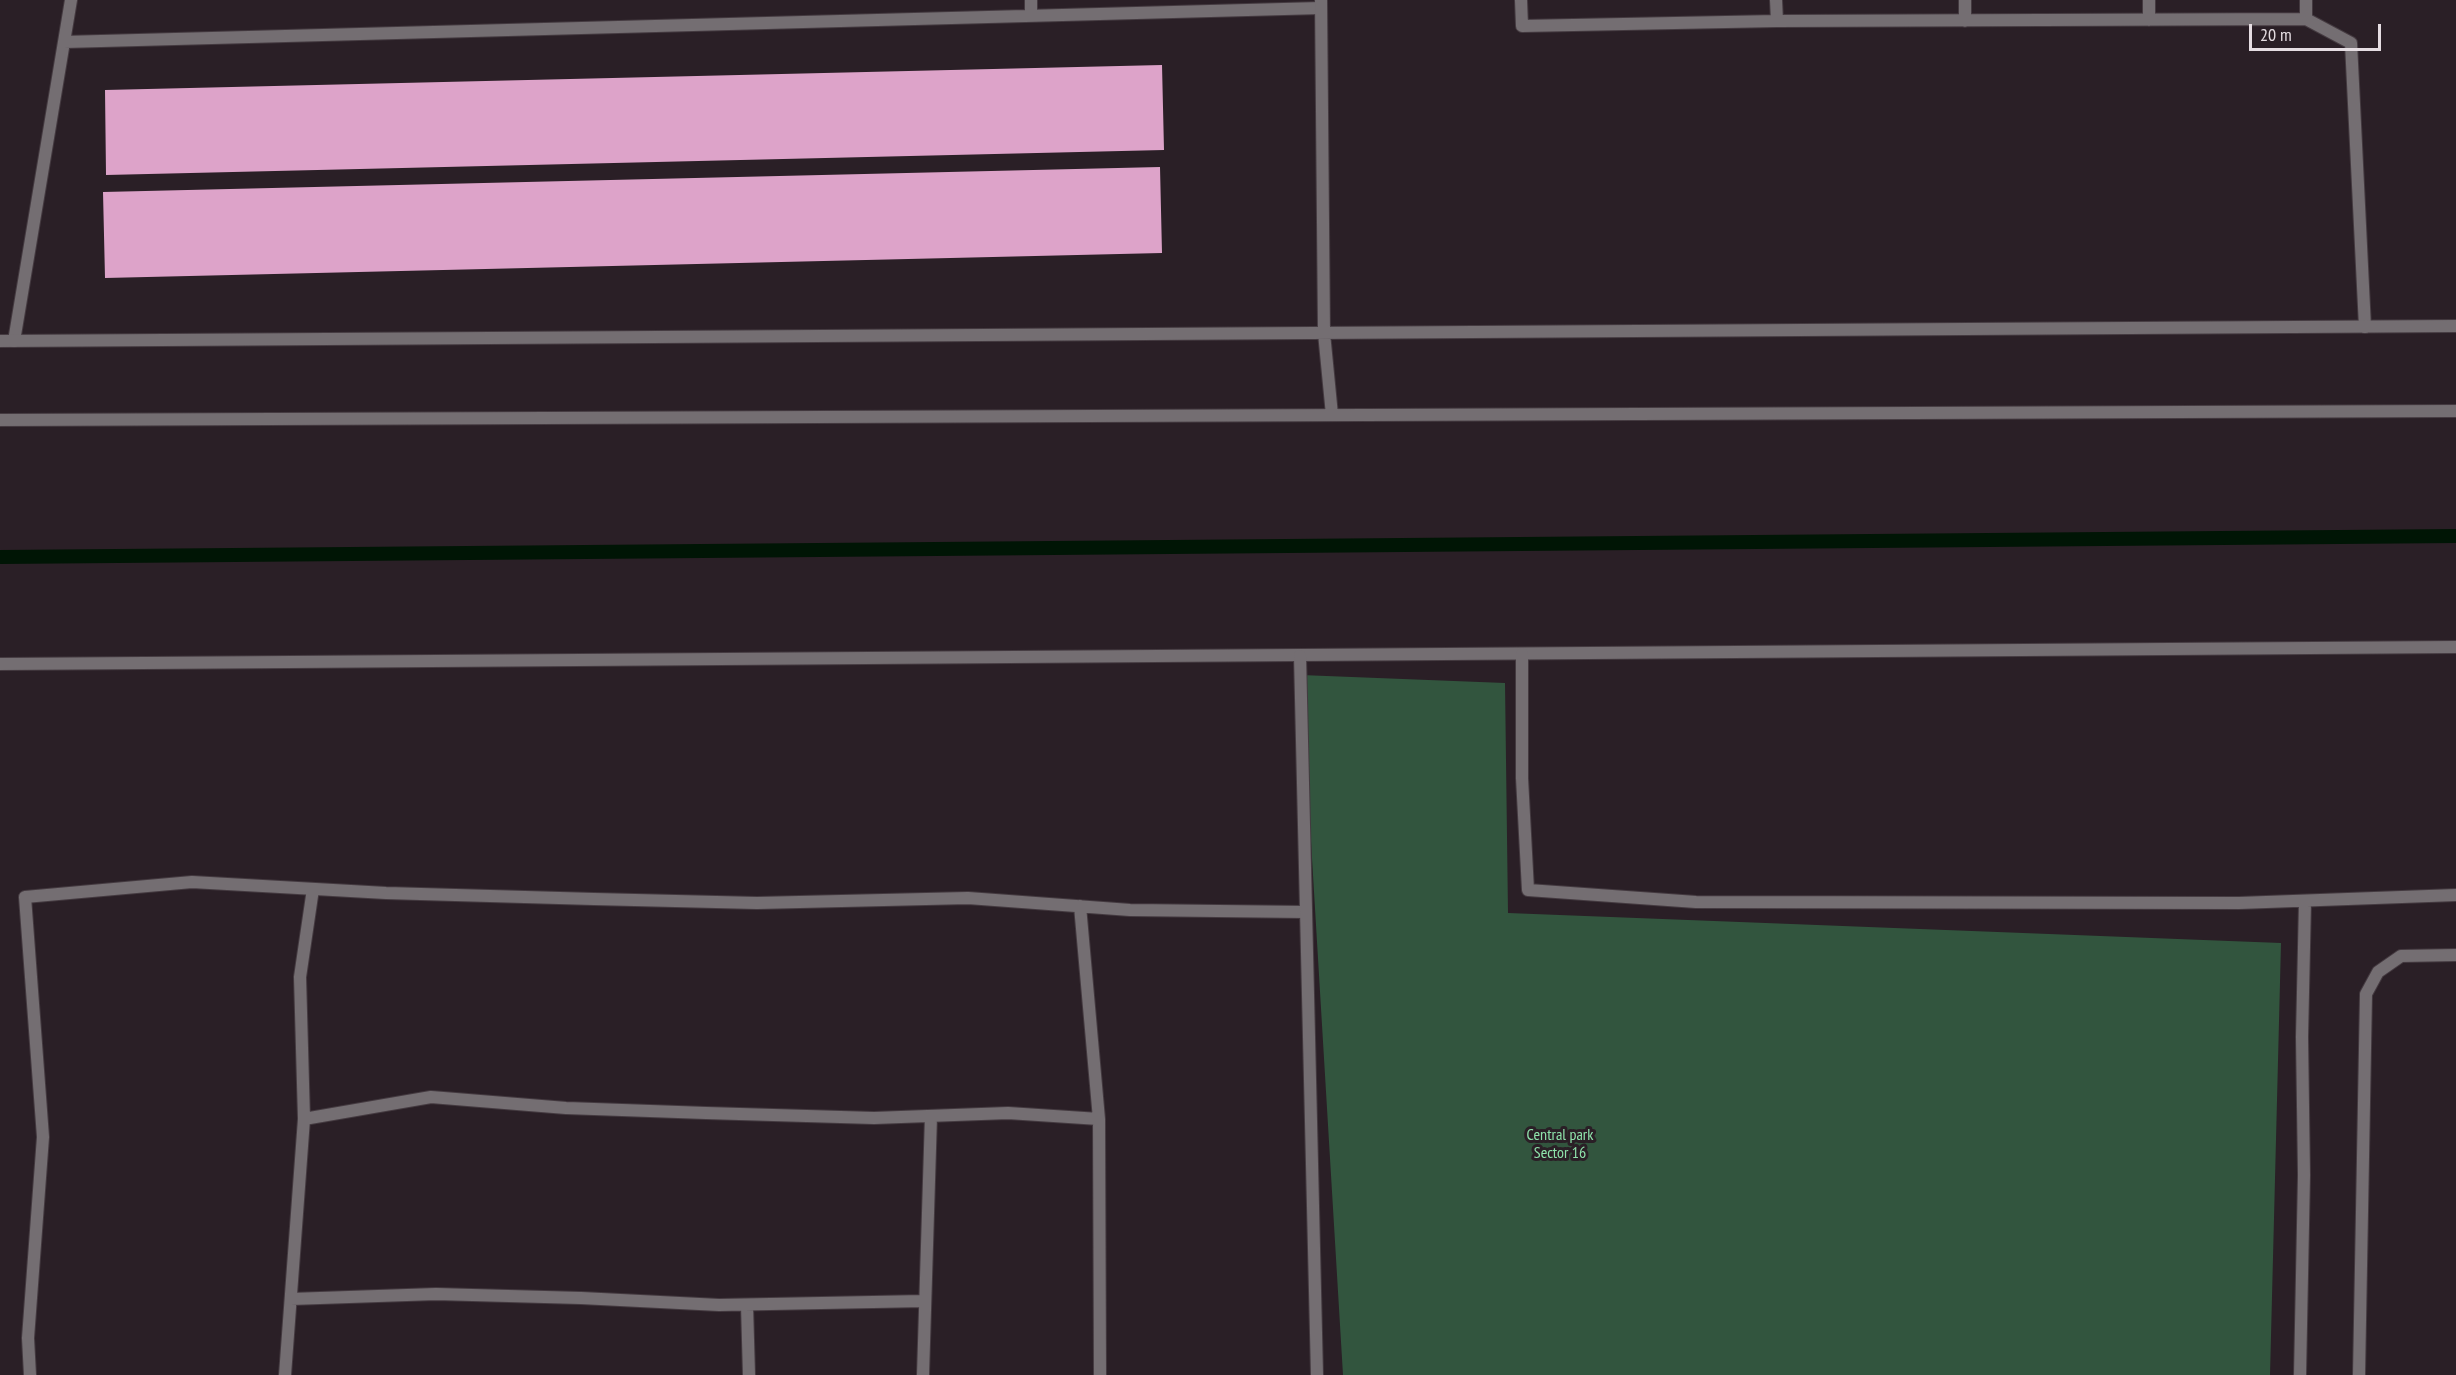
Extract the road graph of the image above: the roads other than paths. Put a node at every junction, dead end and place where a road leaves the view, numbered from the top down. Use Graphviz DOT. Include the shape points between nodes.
graph roads {
  1 [pos="71,0"];
  2 [pos="1031,0"];
  3 [pos="1521,0"];
  4 [pos="1776,0"];
  5 [pos="1965,0"];
  6 [pos="2148,0"];
  7 [pos="2306,0"];
  8 [pos="1321,4"];
  9 [pos="1032,16"];
  10 [pos="2306,19"];
  11 [pos="2149,20"];
  12 [pos="1777,21"];
  13 [pos="1965,21"];
  14 [pos="64,42"];
  15 [pos="2456,326"];
  16 [pos="2365,327"];
  17 [pos="1324,333"];
  18 [pos="0,341"];
  19 [pos="14,341"];
  20 [pos="2456,411"];
  21 [pos="1332,415"];
  22 [pos="0,420"];
  23 [pos="2456,647"];
  24 [pos="1522,654"];
  25 [pos="1300,656"];
  26 [pos="0,664"];
  27 [pos="313,888"];
  28 [pos="2456,895"];
  29 [pos="2305,902"];
  30 [pos="1080,906"];
  31 [pos="1306,912"];
  32 [pos="2456,955"];
  33 [pos="931,1116"];
  34 [pos="304,1119"];
  35 [pos="1100,1119"];
  36 [pos="291,1299"];
  37 [pos="924,1301"];
  38 [pos="747,1305"];
  39 [pos="30,1375"];
  40 [pos="285,1375"];
  41 [pos="749,1375"];
  42 [pos="923,1375"];
  43 [pos="1100,1375"];
  44 [pos="1317,1375"];
  45 [pos="2300,1375"];
  46 [pos="2360,1375"];
  1 -- 14 [label="street"];
  2 -- 9 [label="street"];
  3 -- 12 [label="street" via="1522,26"];
  4 -- 12 [label="street"];
  5 -- 13 [label="street"];
  6 -- 11 [label="street"];
  7 -- 10 [label="street"];
  8 -- 9 [label="street"];
  8 -- 17 [label="street"];
  9 -- 14 [label="street"];
  10 -- 11 [label="street"];
  10 -- 16 [label="street" via="2351,43"];
  11 -- 13 [label="street"];
  12 -- 13 [label="street"];
  14 -- 19 [label="street"];
  15 -- 16 [label="street"];
  16 -- 17 [label="street"];
  17 -- 19 [label="street"];
  17 -- 21 [label="street"];
  18 -- 19 [label="street"];
  20 -- 21 [label="street"];
  21 -- 22 [label="street"];
  23 -- 24 [label="street"];
  24 -- 25 [label="street"];
  24 -- 29 [label="street" via="1522,778 1528,890 1696,902"];
  25 -- 26 [label="street"];
  25 -- 31 [label="street"];
  27 -- 30 [label="street" via="745,903 968,898"];
  27 -- 34 [label="street" via="300,976"];
  27 -- 39 [label="street" via="192,882 25,897 43,1137 28,1338"];
  28 -- 29 [label="street"];
  29 -- 45 [label="street"];
  30 -- 31 [label="street"];
  30 -- 35 [label="street"];
  31 -- 44 [label="street"];
  32 -- 46 [label="street" via="2401,956 2378,972 2366,994"];
  33 -- 34 [label="street" via="671,1112 431,1097"];
  33 -- 35 [label="street" via="1008,1113"];
  33 -- 37 [label="street"];
  34 -- 36 [label="street"];
  35 -- 43 [label="street"];
  36 -- 38 [label="street" via="436,1294"];
  36 -- 40 [label="street"];
  37 -- 38 [label="street"];
  37 -- 42 [label="street"];
  38 -- 41 [label="street"];
}
